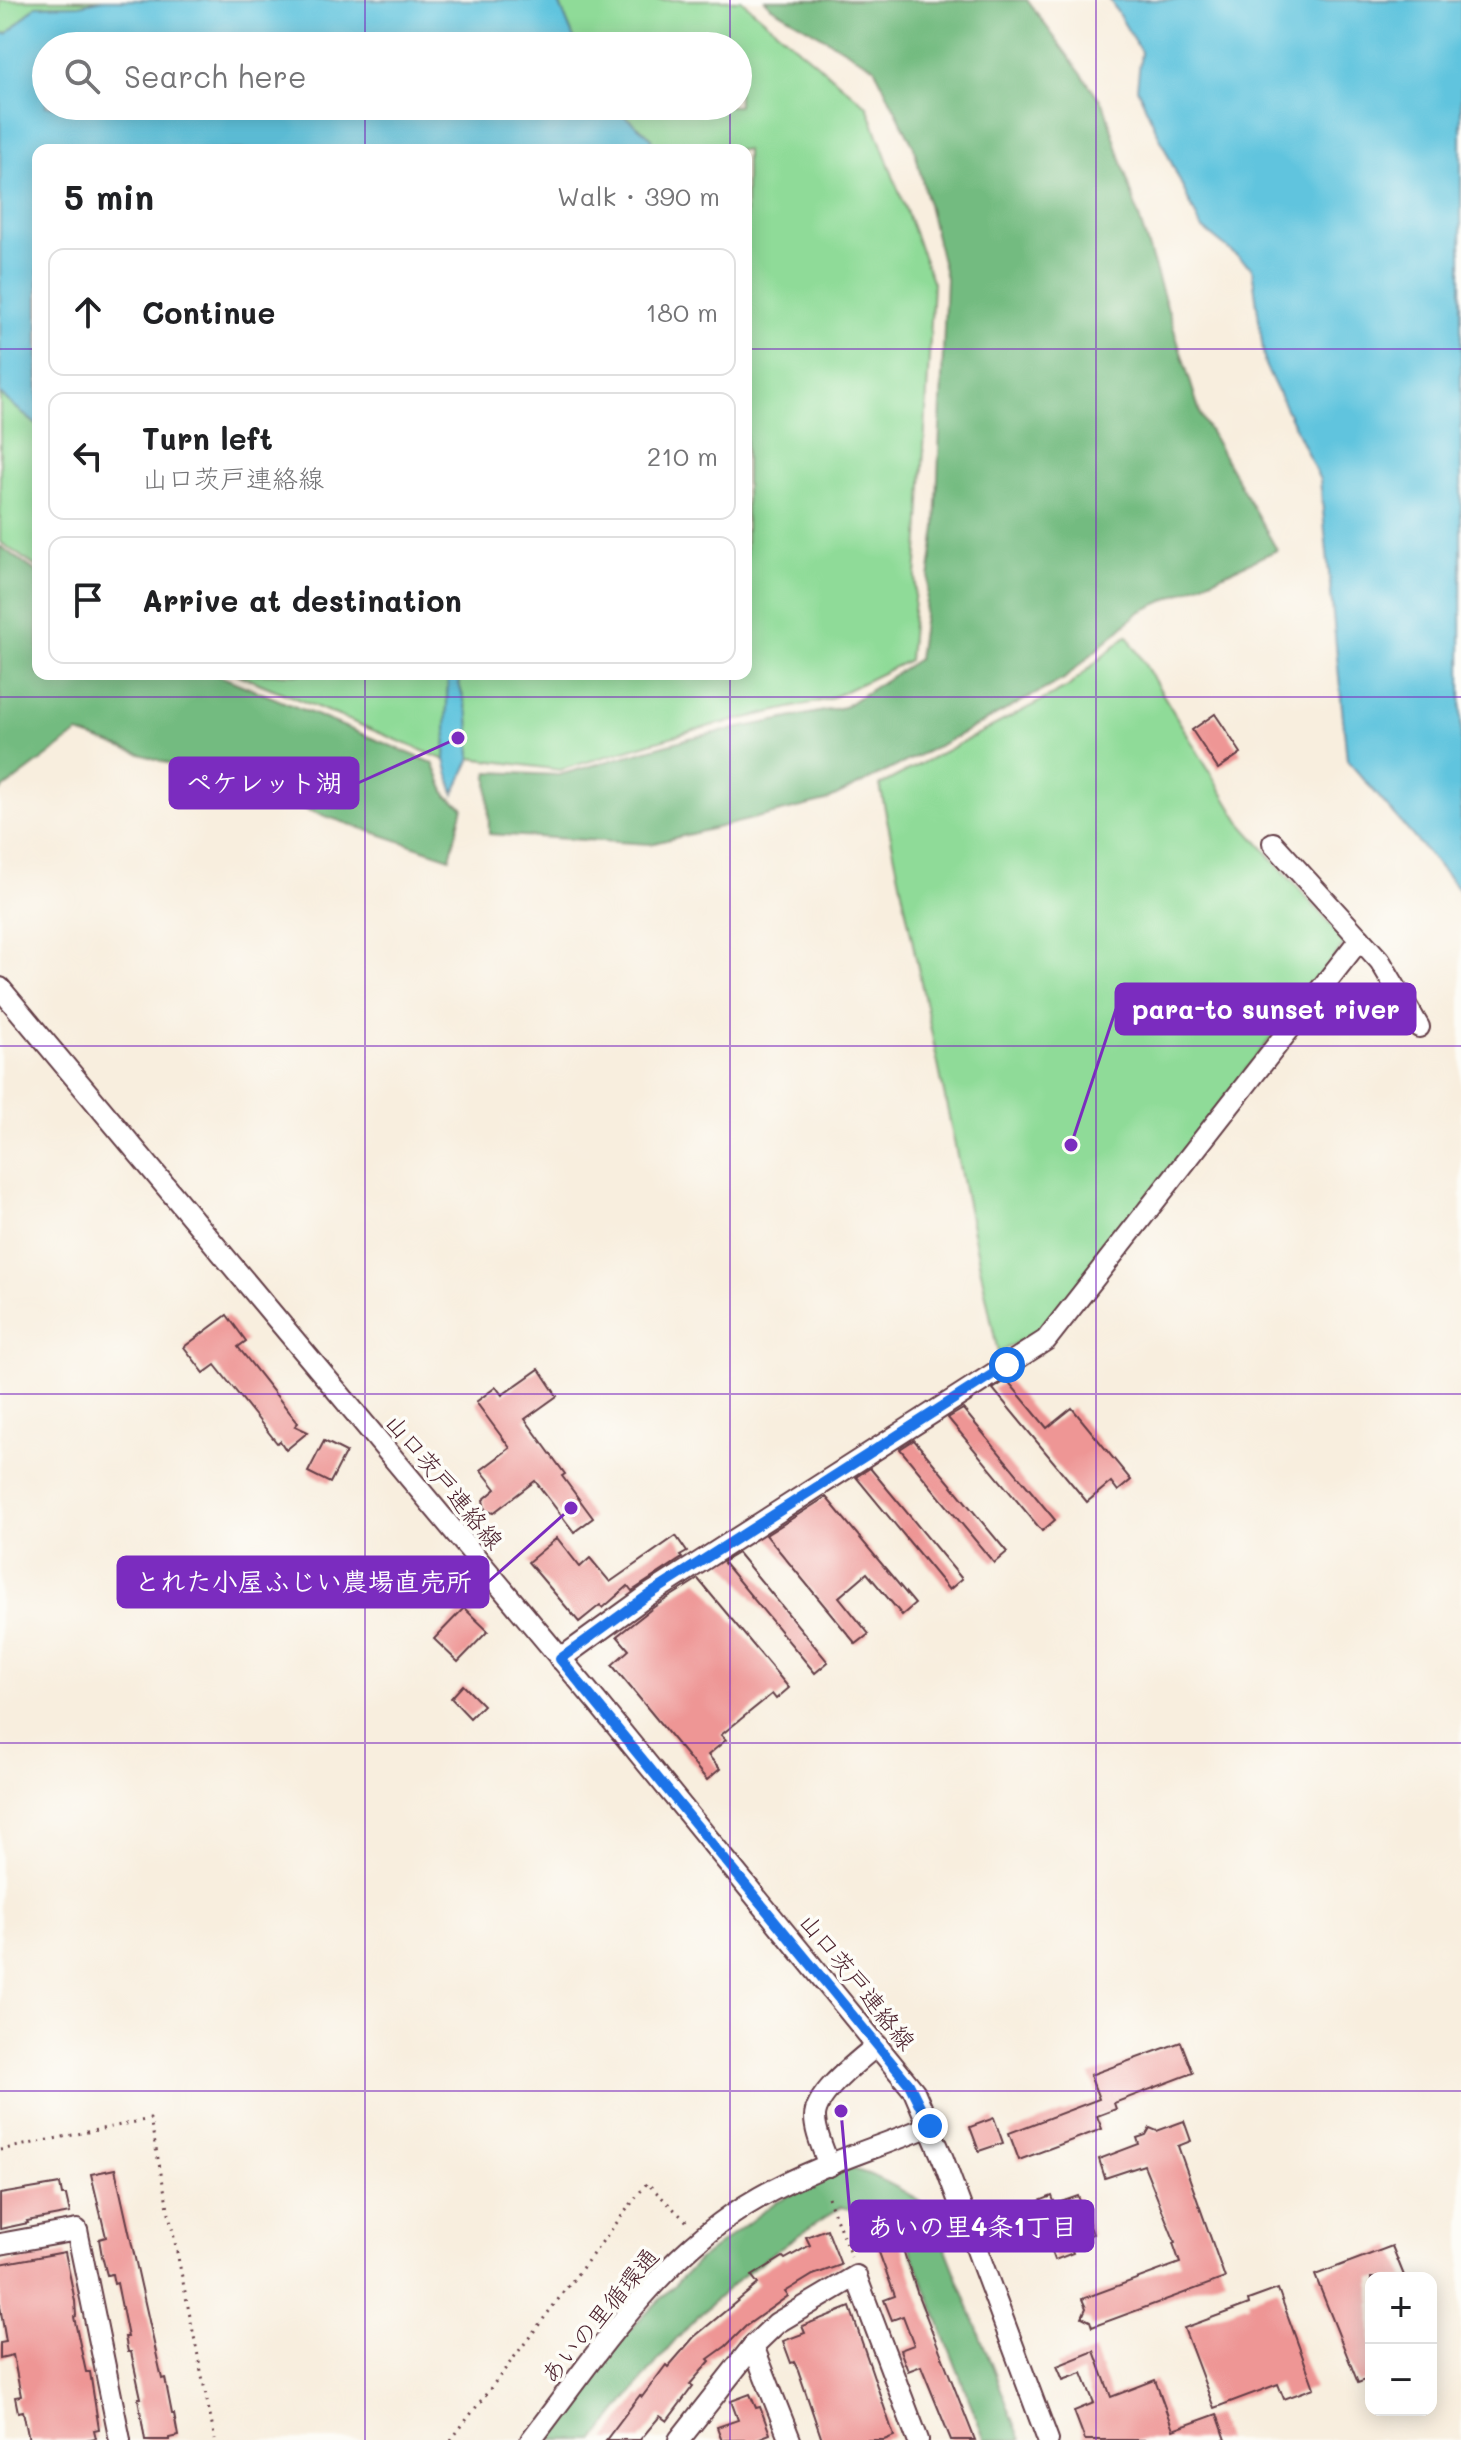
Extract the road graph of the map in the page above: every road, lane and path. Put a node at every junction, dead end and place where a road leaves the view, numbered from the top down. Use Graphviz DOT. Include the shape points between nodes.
graph roads {
  1 [pos="1273,843"];
  2 [pos="1360,939"];
  3 [pos="0,988"];
  4 [pos="1419,1027"];
  5 [pos="560,1659"];
  6 [pos="877,2045"];
  7 [pos="930,2126"];
  8 [pos="0,2150"];
  9 [pos="829,2166"];
  10 [pos="828,2197"];
  11 [pos="702,2239"];
  12 [pos="0,2244"];
  13 [pos="853,2263"];
  14 [pos="753,2346"];
  15 [pos="120,2440"];
  16 [pos="215,2440"];
  17 [pos="451,2440"];
  18 [pos="531,2440"];
  19 [pos="679,2440"];
  20 [pos="790,2440"];
  21 [pos="918,2440"];
  22 [pos="1048,2440"];
  1 -- 2 [label="street"];
  2 -- 4 [label="street" via="1380,961"];
  2 -- 5 [label="street" via="1046,1340 647,1596"];
  3 -- 5 [label="street, 山口茨戸連絡線"];
  5 -- 6 [label="street, 山口茨戸連絡線"];
  6 -- 7 [label="street, 山口茨戸連絡線" via="914,2091"];
  6 -- 9 [label="street" via="822,2098 815,2112"];
  7 -- 9 [label="street, あいの里循環通"];
  7 -- 22 [label="street"];
  8 -- 16 [label="path" via="150,2119"];
  9 -- 11 [label="street, あいの里循環通" via="760,2196"];
  10 -- 13 [label="path"];
  11 -- 17 [label="path" via="647,2183"];
  11 -- 18 [label="street, あいの里循環通" via="622,2321"];
  12 -- 15 [label="street" via="77,2230"];
  14 -- 19 [label="street"];
  14 -- 20 [label="street"];
  14 -- 21 [label="street" via="777,2323 856,2276"];
}
